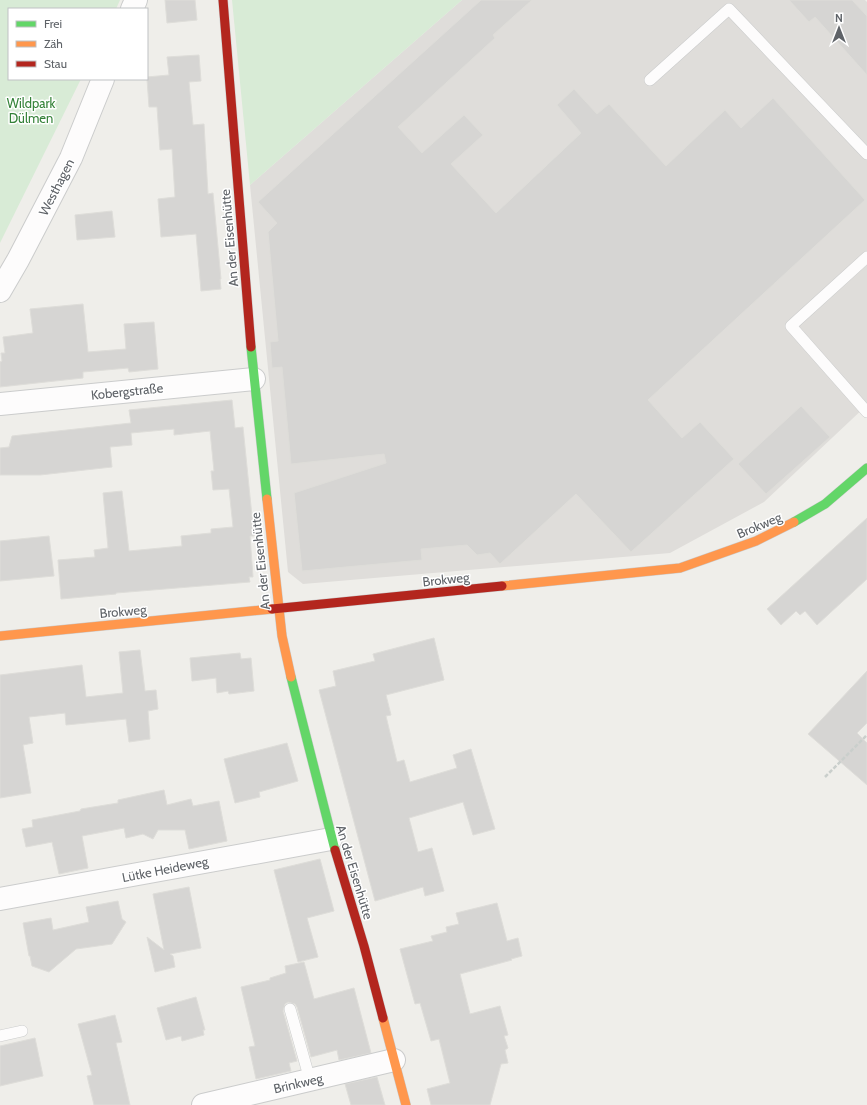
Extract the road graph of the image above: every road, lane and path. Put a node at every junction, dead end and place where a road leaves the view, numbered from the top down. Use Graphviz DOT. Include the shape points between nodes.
graph roads {
  1 [pos="223,0"];
  2 [pos="103,80"];
  3 [pos="650,80"];
  4 [pos="867,154"];
  5 [pos="867,257"];
  6 [pos="0,291"];
  7 [pos="254,379"];
  8 [pos="0,404"];
  9 [pos="867,412"];
  10 [pos="867,468"];
  11 [pos="279,610"];
  12 [pos="0,636"];
  13 [pos="867,735"];
  14 [pos="825,778"];
  15 [pos="331,839"];
  16 [pos="0,899"];
  17 [pos="290,1009"];
  18 [pos="22,1031"];
  19 [pos="0,1036"];
  20 [pos="394,1060"];
  21 [pos="310,1080"];
  22 [pos="203,1105"];
  23 [pos="406,1105"];
  1 -- 7 [label="street, An der Eisenhütte"];
  2 -- 6 [label="street, Westhagen" via="71,158"];
  3 -- 4 [label="lane" via="729,9"];
  5 -- 9 [label="lane" via="791,326"];
  7 -- 8 [label="street, Kobergstraße"];
  7 -- 11 [label="street, An der Eisenhütte"];
  10 -- 11 [label="street, Brokweg" via="850,484 796,523 771,536 680,568"];
  11 -- 12 [label="street, Brokweg"];
  11 -- 15 [label="street, An der Eisenhütte" via="282,636 299,713"];
  13 -- 14 [label="path"];
  15 -- 16 [label="street, Lütke Heideweg"];
  15 -- 20 [label="street, An der Eisenhütte" via="364,946"];
  17 -- 21 [label="lane"];
  18 -- 19 [label="lane"];
  20 -- 21 [label="street, Brinkweg"];
  20 -- 23 [label="street, An der Eisenhütte"];
  21 -- 22 [label="street, Brinkweg"];
}
